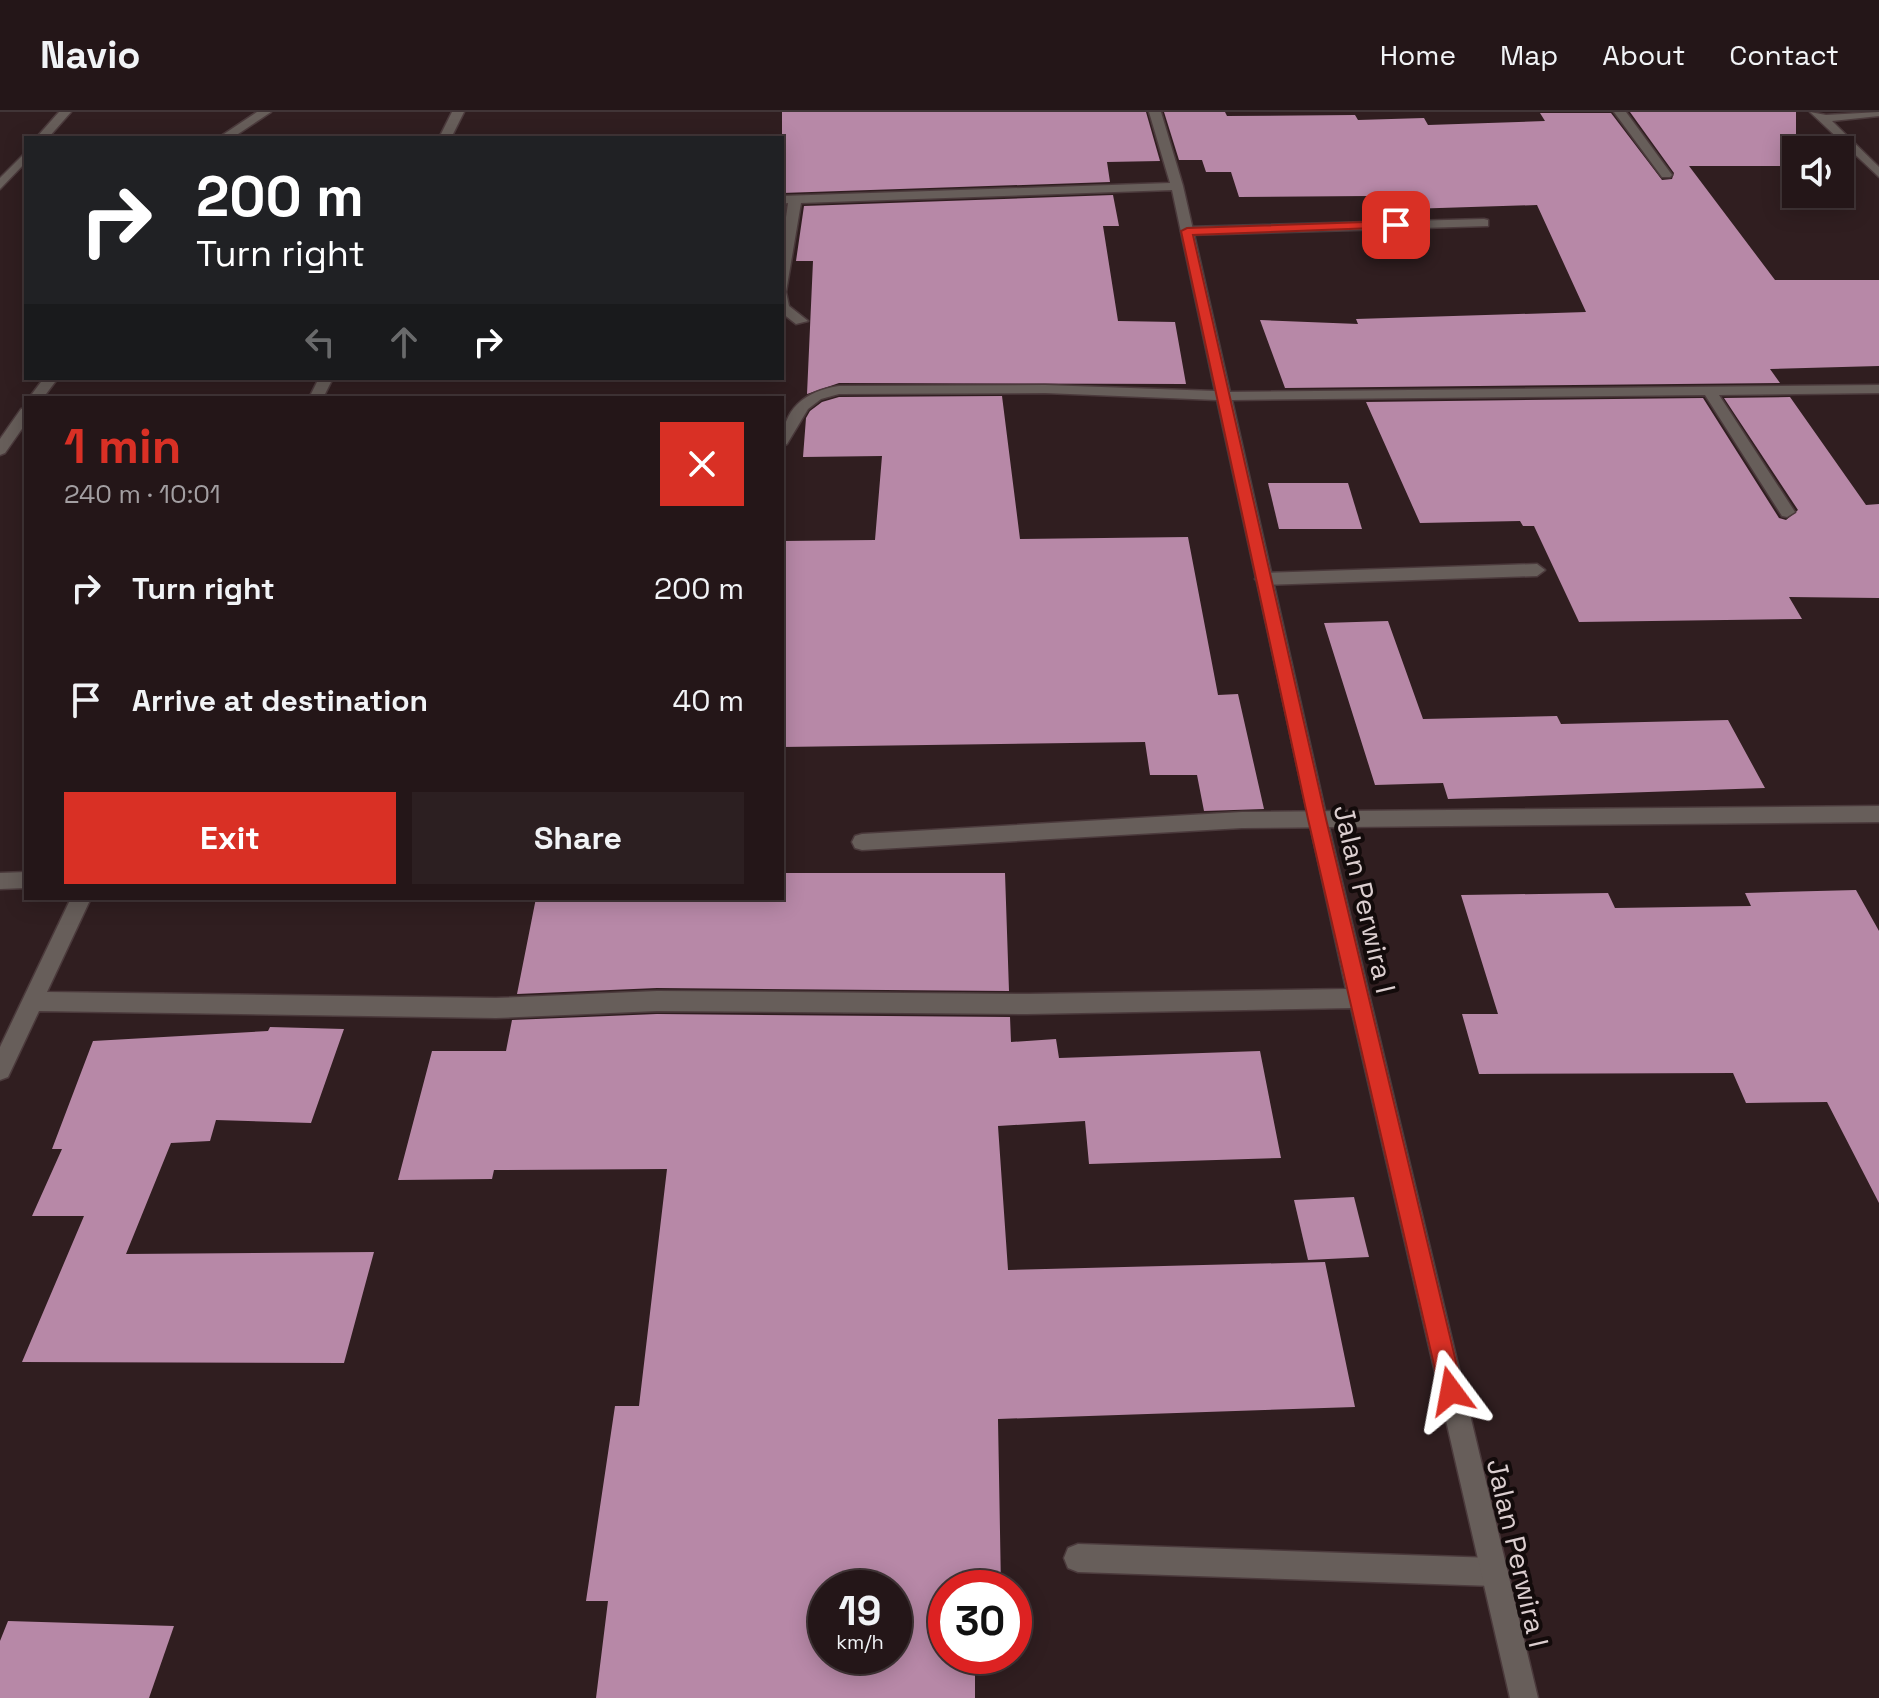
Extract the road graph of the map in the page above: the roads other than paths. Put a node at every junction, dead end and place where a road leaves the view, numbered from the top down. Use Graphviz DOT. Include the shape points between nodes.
graph roads {
  1 [pos="65,112"];
  2 [pos="265,112"];
  3 [pos="458,112"];
  4 [pos="1155,112"];
  5 [pos="1620,112"];
  6 [pos="1879,113"];
  7 [pos="1819,116"];
  8 [pos="44,136"];
  9 [pos="227,136"];
  10 [pos="446,136"];
  11 [pos="24,157"];
  12 [pos="1879,173"];
  13 [pos="1666,175"];
  14 [pos="0,185"];
  15 [pos="1177,186"];
  16 [pos="788,200"];
  17 [pos="1484,223"];
  18 [pos="1187,231"];
  19 [pos="784,259"];
  20 [pos="784,308"];
  21 [pos="801,321"];
  22 [pos="1879,389"];
  23 [pos="1709,391"];
  24 [pos="1222,396"];
  25 [pos="24,415"];
  26 [pos="784,438"];
  27 [pos="0,450"];
  28 [pos="1787,512"];
  29 [pos="1537,570"];
  30 [pos="1263,579"];
  31 [pos="1879,814"];
  32 [pos="1317,819"];
  33 [pos="862,842"];
  34 [pos="24,880"];
  35 [pos="0,881"];
  36 [pos="80,900"];
  37 [pos="1359,998"];
  38 [pos="32,1001"];
  39 [pos="0,1070"];
  40 [pos="1078,1558"];
  41 [pos="1494,1572"];
  42 [pos="1524,1698"];
  1 -- 8 [label="street"];
  2 -- 9 [label="street"];
  3 -- 10 [label="street"];
  4 -- 15 [label="street, Jalan Perwira I"];
  5 -- 13 [label="street"];
  6 -- 7 [label="street"];
  7 -- 12 [label="street"];
  11 -- 14 [label="street"];
  15 -- 16 [label="street"];
  15 -- 18 [label="street, Jalan Perwira I"];
  16 -- 19 [label="street"];
  17 -- 18 [label="street"];
  18 -- 24 [label="street, Jalan Perwira I"];
  20 -- 21 [label="street"];
  22 -- 23 [label="street"];
  23 -- 24 [label="street"];
  23 -- 28 [label="street"];
  24 -- 26 [label="street" via="1045,389 839,390 806,400"];
  24 -- 30 [label="street, Jalan Perwira I"];
  25 -- 27 [label="street"];
  29 -- 30 [label="street"];
  30 -- 32 [label="street, Jalan Perwira I"];
  31 -- 32 [label="street"];
  32 -- 33 [label="street"];
  32 -- 37 [label="street, Jalan Perwira I"];
  34 -- 35 [label="street"];
  36 -- 38 [label="street"];
  37 -- 38 [label="street" via="1028,1004 657,1001 496,1008"];
  37 -- 41 [label="street, Jalan Perwira I"];
  38 -- 39 [label="street"];
  40 -- 41 [label="street"];
  41 -- 42 [label="street, Jalan Perwira I"];
}
